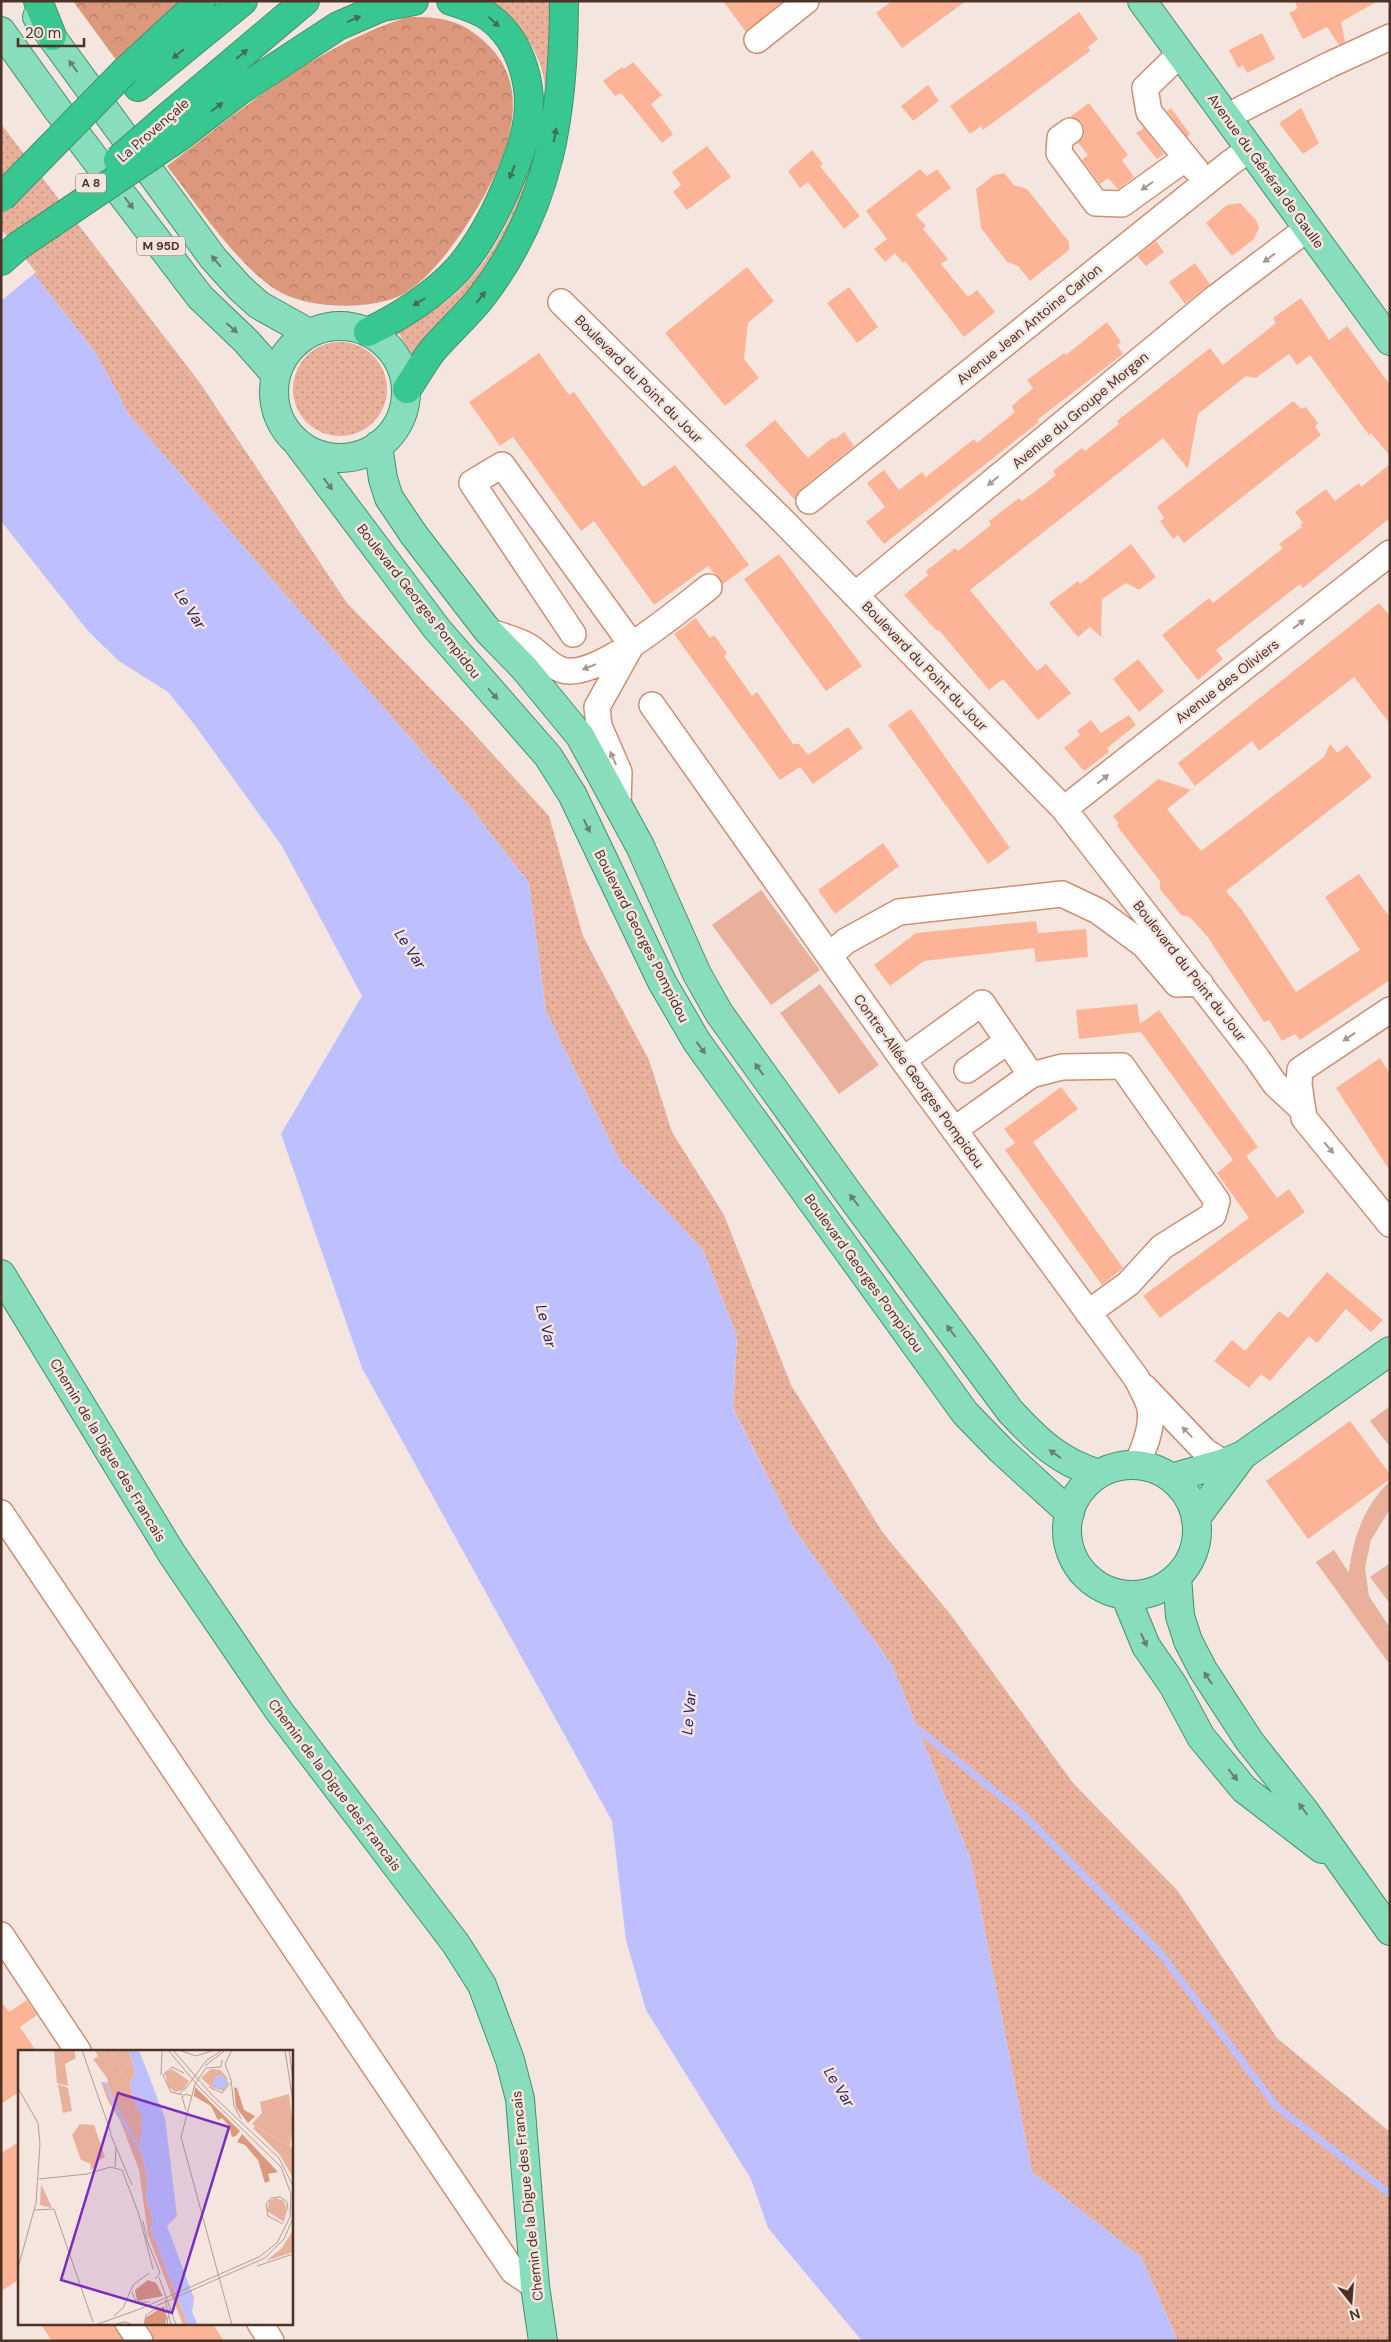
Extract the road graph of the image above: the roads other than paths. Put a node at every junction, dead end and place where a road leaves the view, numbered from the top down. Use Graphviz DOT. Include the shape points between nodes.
graph roads {
  1 [pos="26,1"];
  2 [pos="38,1"];
  3 [pos="201,1"];
  4 [pos="243,1"];
  5 [pos="305,1"];
  6 [pos="414,1"];
  7 [pos="451,1"];
  8 [pos="564,1"];
  9 [pos="806,1"];
  10 [pos="1142,1"];
  11 [pos="1,31"];
  12 [pos="52,36"];
  13 [pos="1390,37"];
  14 [pos="757,40"];
  15 [pos="1180,54"];
  16 [pos="132,79"];
  17 [pos="1226,116"];
  18 [pos="172,128"];
  19 [pos="1070,131"];
  20 [pos="1250,149"];
  21 [pos="1186,158"];
  22 [pos="1206,182"];
  23 [pos="1,199"];
  24 [pos="1308,228"];
  25 [pos="10,254"];
  26 [pos="561,302"];
  27 [pos="368,332"];
  28 [pos="309,333"];
  29 [pos="1390,341"];
  30 [pos="276,375"];
  31 [pos="407,389"];
  32 [pos="299,445"];
  33 [pos="378,445"];
  34 [pos="809,501"];
  35 [pos="1390,553"];
  36 [pos="709,587"];
  37 [pos="856,595"];
  38 [pos="488,631"];
  39 [pos="573,634"];
  40 [pos="632,645"];
  41 [pos="652,705"];
  42 [pos="618,805"];
  43 [pos="1064,809"];
  44 [pos="830,954"];
  45 [pos="1200,984"];
  46 [pos="1390,1010"];
  47 [pos="1008,1042"];
  48 [pos="1257,1058"];
  49 [pos="903,1060"];
  50 [pos="967,1070"];
  51 [pos="1300,1070"];
  52 [pos="1031,1075"];
  53 [pos="1302,1109"];
  54 [pos="954,1130"];
  55 [pos="1390,1224"];
  56 [pos="1,1274"];
  57 [pos="1088,1313"];
  58 [pos="1390,1351"];
  59 [pos="1137,1379"];
  60 [pos="1234,1459"];
  61 [pos="1136,1465"];
  62 [pos="1099,1474"];
  63 [pos="1171,1478"];
  64 [pos="1,1513"];
  65 [pos="1070,1513"];
  66 [pos="1196,1518"];
  67 [pos="1177,1577"];
  68 [pos="1125,1595"];
  69 [pos="1342,1863"];
  70 [pos="1390,1931"];
  71 [pos="1,1936"];
  72 [pos="77,2050"];
  73 [pos="535,2286"];
  74 [pos="129,2324"];
  75 [pos="261,2324"];
  76 [pos="140,2341"];
  77 [pos="271,2341"];
  78 [pos="542,2341"];
  1 -- 12 [label="main road, M 95D"];
  2 -- 12 [label="highway"];
  3 -- 16 [label="highway"];
  4 -- 16 [label="highway, one-way"];
  18 -- 5 [label="highway, La Provençale, one-way"];
  18 -- 6 [label="highway, one-way" via="239,91 338,26 382,7"];
  7 -- 27 [label="highway, one-way" via="490,17 513,44 529,94 526,132 498,205 482,237 459,267 427,298"];
  31 -- 8 [label="highway, one-way" via="432,352 483,295 515,246 532,212 549,161 560,102"];
  9 -- 14 [label="street"];
  10 -- 15 [label="main road, Avenue du Général de Gaulle"];
  11 -- 30 [label="main road, M 95D, one-way" via="200,297"];
  28 -- 12 [label="main road, M 95D, one-way" via="259,305 213,258"];
  13 -- 17 [label="street"];
  15 -- 17 [label="main road, Avenue du Général de Gaulle"];
  15 -- 21 [label="street" via="1145,88 1149,112"];
  16 -- 23 [label="highway, bridge"];
  17 -- 20 [label="main road, Avenue du Général de Gaulle"];
  18 -- 25 [label="highway, bridge"];
  21 -- 19 [label="street, one-way" via="1122,204 1096,203 1060,153 1060,138"];
  20 -- 22 [label="street, Avenue Jean Antoine Carlon"];
  20 -- 24 [label="main road, Avenue du Général de Gaulle"];
  21 -- 22 [label="street"];
  22 -- 34 [label="street, Avenue Jean Antoine Carlon"];
  24 -- 29 [label="main road, Avenue du Général de Gaulle"];
  24 -- 37 [label="street, Avenue du Groupe Morgan, one-way" via="1214,299"];
  26 -- 37 [label="street, Boulevard du Point du Jour"];
  27 -- 28 [label="main road" via="350,326 332,326"];
  27 -- 31 [label="main road" via="388,346 401,365"];
  28 -- 30 [label="main road" via="296,342 283,358"];
  30 -- 32 [label="main road" via="274,398 278,417"];
  31 -- 33 [label="main road" via="404,409 395,428"];
  32 -- 33 [label="main road" via="323,456 344,458 364,454"];
  32 -- 65 [label="main road, Boulevard Georges Pompidou, one-way" via="437,629 548,756 572,794 662,982 697,1042 965,1413"];
  33 -- 38 [label="main road" via="389,498"];
  43 -- 35 [label="street, Avenue des Oliviers, one-way"];
  36 -- 40 [label="street"];
  37 -- 43 [label="street, Boulevard du Point du Jour"];
  40 -- 38 [label="street, one-way" via="583,670 563,670 545,662 528,646"];
  38 -- 42 [label="main road" via="524,668 580,736"];
  39 -- 40 [label="street" via="472,483 502,465"];
  42 -- 40 [label="street, one-way" via="619,772 599,726 597,707"];
  41 -- 44 [label="street, Contre-Allée Georges Pompidou"];
  62 -- 42 [label="main road, one-way" via="1078,1468 1056,1455 1038,1441 1010,1410 719,1014"];
  43 -- 45 [label="street, Boulevard du Point du Jour"];
  44 -- 45 [label="street" via="846,941 899,912 1062,894 1098,911 1144,945 1177,984"];
  44 -- 49 [label="street, Contre-Allée Georges Pompidou"];
  45 -- 48 [label="street, Boulevard du Point du Jour"];
  46 -- 51 [label="street, one-way"];
  47 -- 49 [label="street" via="982,1003"];
  47 -- 50 [label="street"];
  47 -- 52 [label="street"];
  48 -- 51 [label="street"];
  48 -- 53 [label="street, Boulevard du Point du Jour" via="1275,1084"];
  49 -- 54 [label="street, Contre-Allée Georges Pompidou"];
  51 -- 53 [label="street, Boulevard du Point du Jour"];
  52 -- 54 [label="street"];
  52 -- 57 [label="street" via="1062,1067 1122,1066 1217,1201 1213,1215 1162,1247 1128,1284"];
  53 -- 55 [label="street, Boulevard du Point du Jour, one-way" via="1304,1118"];
  54 -- 57 [label="street, Contre-Allée Georges Pompidou"];
  56 -- 73 [label="main road, Chemin de la Digue des Francais" via="172,1554 278,1711 456,1944 482,1985 510,2060 520,2099"];
  57 -- 59 [label="street, Contre-Allée Georges Pompidou"];
  58 -- 60 [label="main road"];
  60 -- 59 [label="street, one-way" via="1204,1451"];
  59 -- 61 [label="street, Contre-Allée Georges Pompidou" via="1150,1408 1150,1427"];
  60 -- 63 [label="main road"];
  60 -- 66 [label="main road"];
  61 -- 62 [label="main road"];
  61 -- 63 [label="main road" via="1154,1469"];
  62 -- 65 [label="main road" via="1086,1484"];
  63 -- 66 [label="main road" via="1191,1503"];
  64 -- 73 [label="street" via="513,2271"];
  65 -- 68 [label="main road" via="1067,1531 1070,1550 1078,1567 1107,1590"];
  66 -- 67 [label="main road" via="1194,1550"];
  67 -- 68 [label="main road" via="1161,1588"];
  69 -- 67 [label="main road, one-way" via="1250,1742 1203,1670 1180,1616"];
  68 -- 69 [label="main road, one-way" via="1146,1646 1173,1685 1201,1737 1244,1789"];
  69 -- 70 [label="main road"];
  71 -- 72 [label="street"];
  73 -- 78 [label="main road, Chemin de la Digue des Francais"];
  74 -- 76 [label="street"];
  75 -- 77 [label="street"];
}
